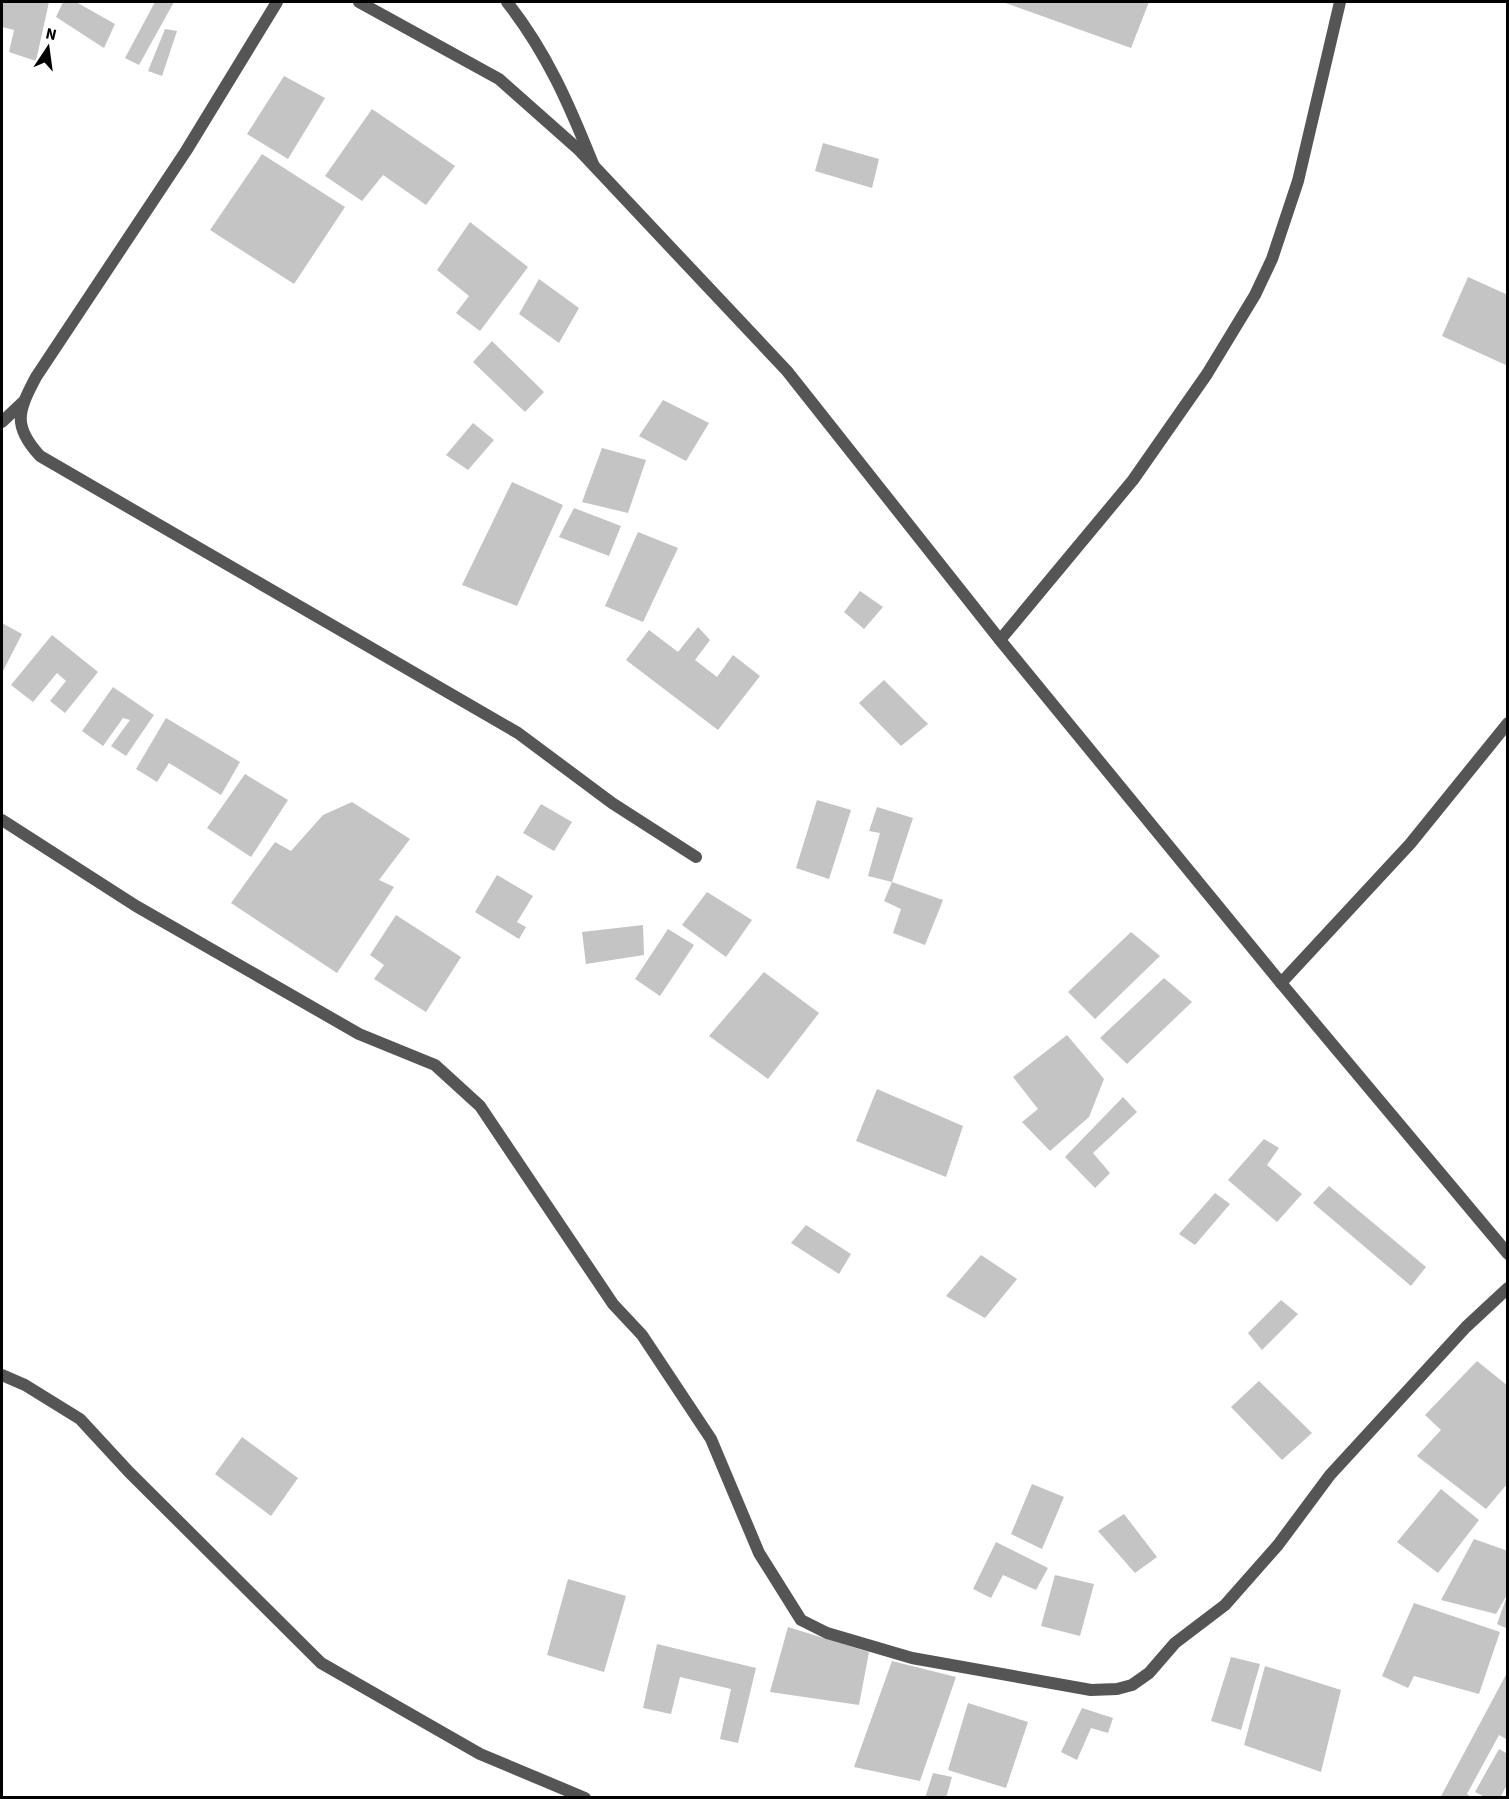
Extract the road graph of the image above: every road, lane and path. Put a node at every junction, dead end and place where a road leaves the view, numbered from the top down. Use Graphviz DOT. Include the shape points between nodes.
graph roads {
  1 [pos="277,2"];
  2 [pos="359,2"];
  3 [pos="507,2"];
  4 [pos="1340,2"];
  5 [pos="593,165"];
  6 [pos="23,402"];
  7 [pos="2,422"];
  8 [pos="1000,640"];
  9 [pos="1508,723"];
  10 [pos="2,820"];
  11 [pos="696,857"];
  12 [pos="1281,983"];
  13 [pos="1508,1254"];
  14 [pos="1508,1288"];
  15 [pos="2,1375"];
  16 [pos="585,1797"];
  1 -- 6 [label="street" via="186,151"];
  2 -- 5 [label="street" via="499,79"];
  3 -- 5 [label="street" via="563,90"];
  4 -- 8 [label="street" via="1298,181 1272,259 1255,295 1207,374 1132,480"];
  5 -- 8 [label="street" via="787,371"];
  6 -- 7 [label="street"];
  6 -- 11 [label="street" via="20,421 25,440 40,456 518,734 612,803"];
  8 -- 12 [label="street"];
  9 -- 12 [label="street" via="1410,844"];
  10 -- 14 [label="street" via="136,906 359,1034 435,1065 480,1106 606,1295 642,1335 705,1431 759,1553 801,1620 827,1633 912,1658 1091,1690 1132,1684 1149,1673 1175,1643 1225,1605 1278,1545 1330,1475 1458,1335"];
  12 -- 13 [label="street"];
  15 -- 16 [label="street" via="80,1419 321,1663 480,1754"];
}
